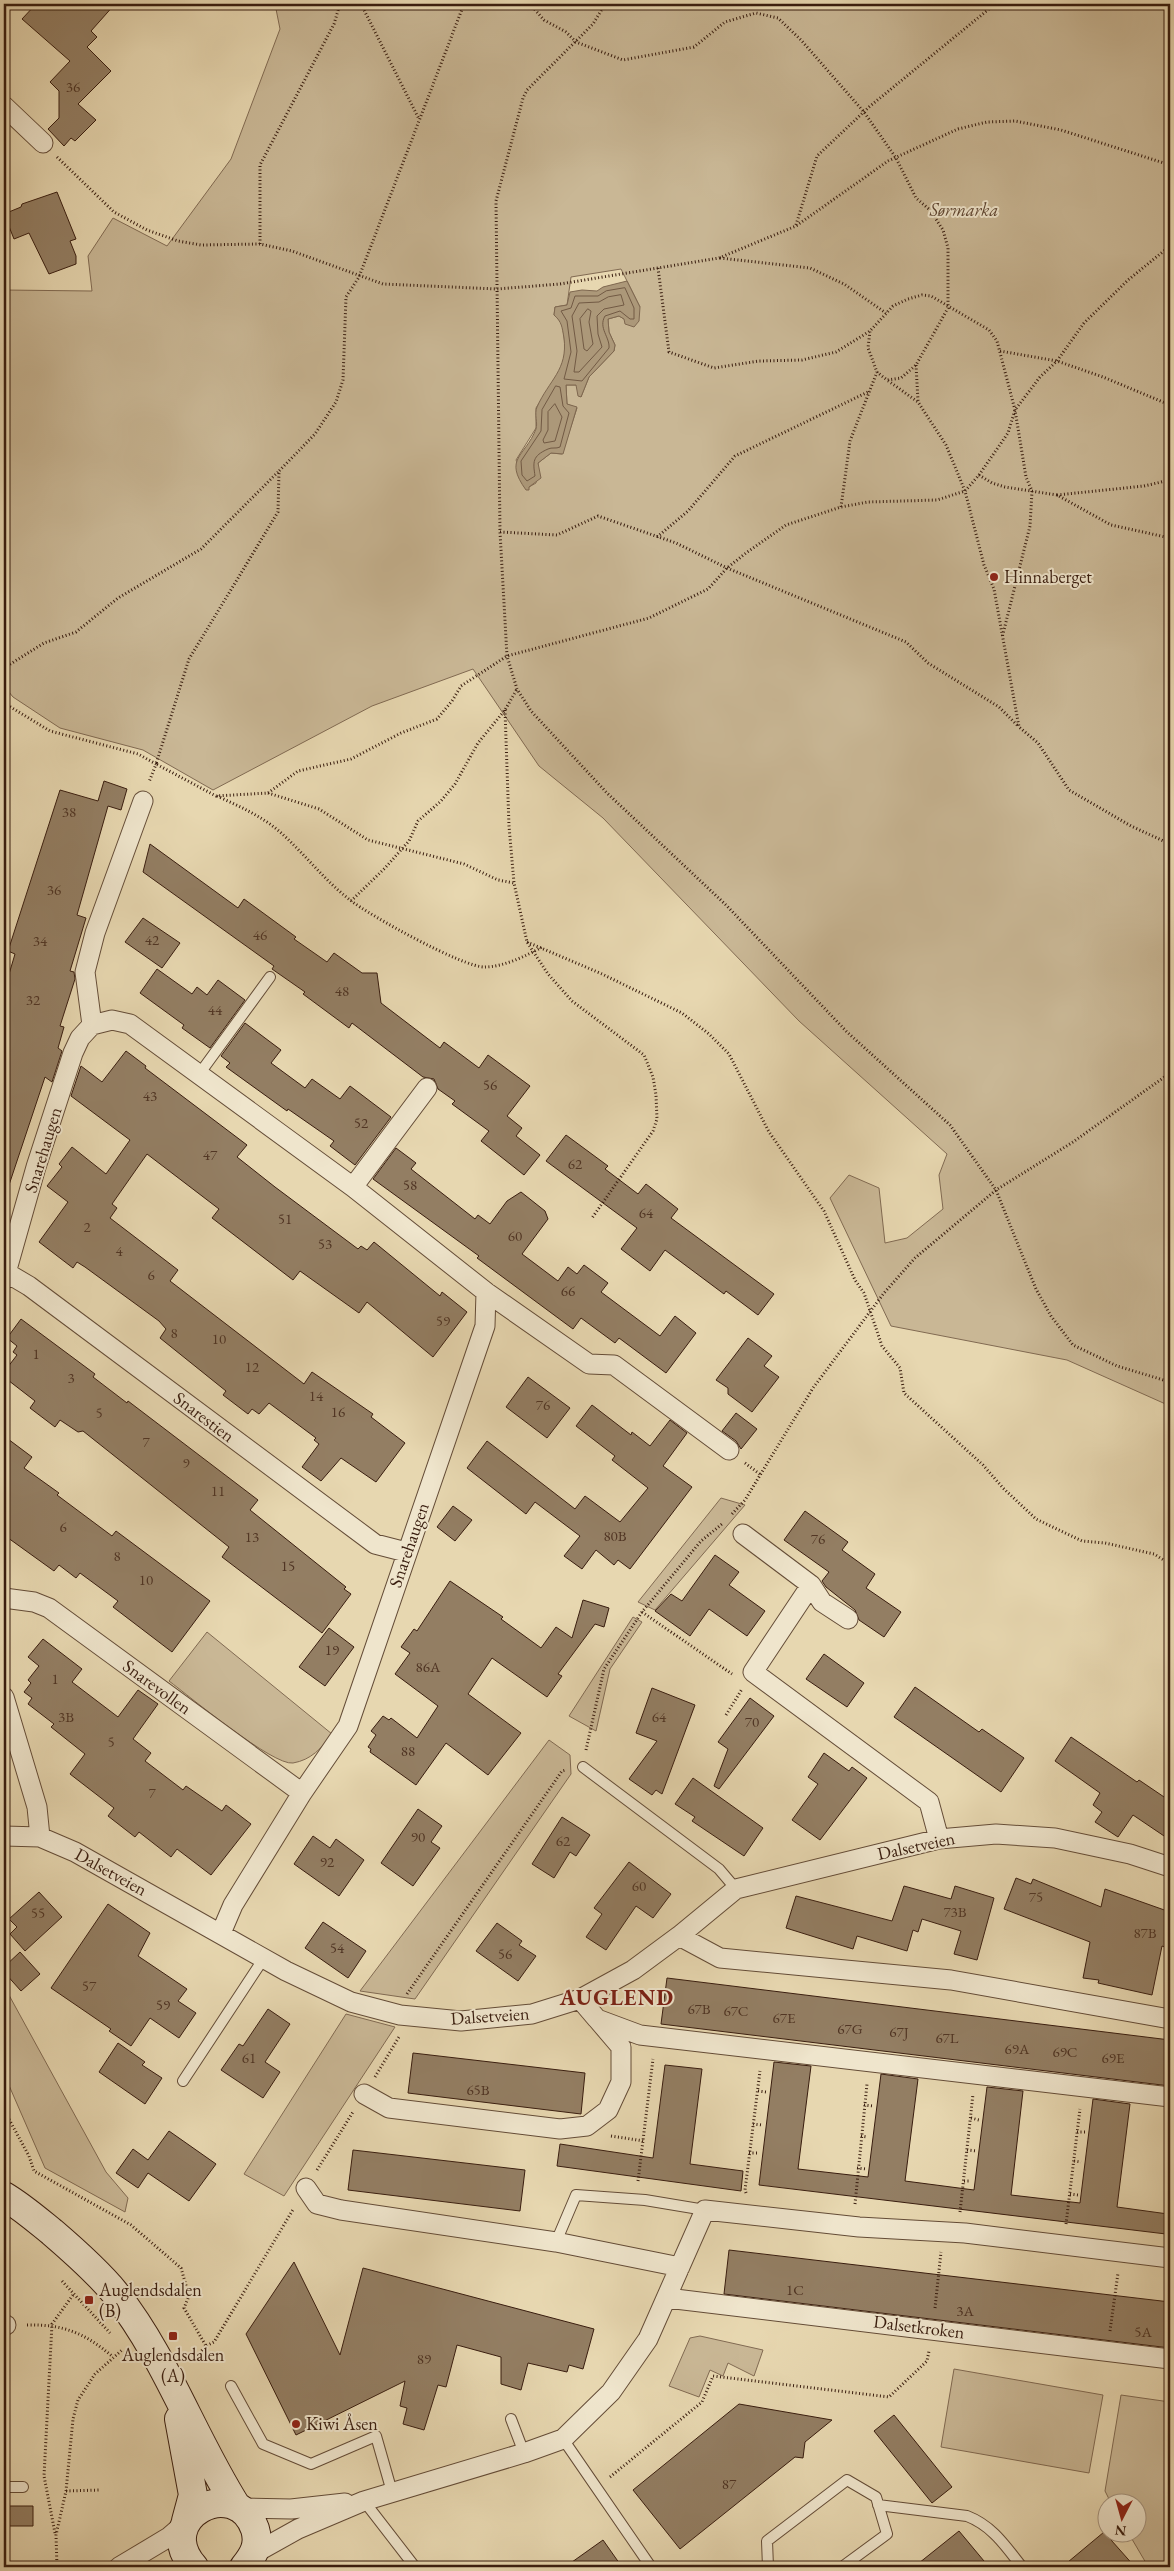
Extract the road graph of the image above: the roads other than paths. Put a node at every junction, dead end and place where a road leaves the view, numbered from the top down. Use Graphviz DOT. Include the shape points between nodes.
graph roads {
  1 [pos="4,106"];
  2 [pos="42,142"];
  3 [pos="143,800"];
  4 [pos="270,977"];
  5 [pos="92,1025"];
  6 [pos="200,1073"];
  7 [pos="427,1088"];
  8 [pos="353,1187"];
  9 [pos="5,1276"];
  10 [pos="486,1292"];
  11 [pos="729,1450"];
  12 [pos="743,1534"];
  13 [pos="406,1552"];
  14 [pos="811,1585"];
  15 [pos="4,1598"];
  16 [pos="848,1619"];
  17 [pos="4,1698"];
  18 [pos="583,1766"];
  19 [pos="302,1793"];
  20 [pos="4,1836"];
  21 [pos="40,1837"];
  22 [pos="939,1838"];
  23 [pos="1170,1867"];
  24 [pos="736,1889"];
  25 [pos="221,1933"];
  26 [pos="679,1936"];
  27 [pos="264,1958"];
  28 [pos="580,1999"];
  29 [pos="597,2019"];
  30 [pos="1170,2019"];
  31 [pos="183,2081"];
  32 [pos="364,2094"];
  33 [pos="1170,2097"];
  34 [pos="306,2188"];
  35 [pos="4,2196"];
  36 [pos="704,2210"];
  37 [pos="556,2242"];
  38 [pos="1170,2258"];
  39 [pos="680,2267"];
  40 [pos="667,2298"];
  41 [pos="1170,2359"];
  42 [pos="231,2386"];
  43 [pos="173,2388"];
  44 [pos="512,2419"];
  45 [pos="563,2439"];
  46 [pos="524,2453"];
  47 [pos="4,2487"];
  48 [pos="23,2487"];
  49 [pos="392,2492"];
  50 [pos="364,2501"];
  51 [pos="878,2505"];
  52 [pos="238,2507"];
  53 [pos="185,2523"];
  54 [pos="251,2561"];
  55 [pos="119,2567"];
  56 [pos="194,2567"];
  57 [pos="415,2567"];
  58 [pos="651,2567"];
  59 [pos="768,2567"];
  60 [pos="842,2567"];
  61 [pos="1022,2567"];
  1 -- 2 [label="street"];
  3 -- 5 [label="street" via="95,933 85,972"];
  4 -- 6 [label="lane"];
  5 -- 6 [label="street" via="112,1020 130,1024"];
  5 -- 9 [label="street, Snarehaugen" via="80,1038 73,1053"];
  6 -- 8 [label="street"];
  7 -- 8 [label="street"];
  8 -- 10 [label="street"];
  9 -- 13 [label="street, Snarestien" via="29,1286 375,1544"];
  10 -- 11 [label="street" via="589,1364 614,1365"];
  10 -- 13 [label="street, Snarehaugen" via="485,1326"];
  12 -- 14 [label="street"];
  13 -- 19 [label="street, Snarehaugen" via="348,1726"];
  14 -- 16 [label="street" via="822,1602"];
  14 -- 22 [label="street" via="752,1672 929,1802"];
  15 -- 19 [label="street, Snarevollen" via="34,1602 49,1608"];
  17 -- 21 [label="street" via="37,1807"];
  18 -- 24 [label="lane" via="719,1869"];
  19 -- 25 [label="street, Snarehaugen" via="233,1905"];
  20 -- 21 [label="street, Dalsetveien"];
  21 -- 25 [label="street, Dalsetveien" via="75,1852"];
  22 -- 23 [label="street, Dalsetveien" via="996,1834 1055,1838 1130,1854"];
  22 -- 24 [label="street, Dalsetveien"];
  24 -- 26 [label="street, Dalsetveien"];
  25 -- 27 [label="street, Dalsetveien"];
  26 -- 28 [label="street, Dalsetveien" via="633,1970"];
  26 -- 30 [label="street" via="720,1958 951,1980"];
  27 -- 28 [label="street, Dalsetveien" via="351,2002 408,2016 461,2022 532,2014"];
  27 -- 31 [label="lane"];
  28 -- 29 [label="street"];
  29 -- 32 [label="street" via="621,2047 621,2082 608,2110 587,2126 560,2129 389,2108"];
  29 -- 33 [label="street" via="640,2035"];
  34 -- 37 [label="street" via="317,2204 341,2210"];
  35 -- 43 [label="main road" via="64,2242 114,2292 151,2347"];
  36 -- 37 [label="lane" via="645,2200 576,2195"];
  36 -- 38 [label="street" via="965,2233"];
  36 -- 39 [label="street"];
  37 -- 39 [label="street"];
  39 -- 40 [label="street"];
  40 -- 41 [label="street, Dalsetkroken"];
  40 -- 45 [label="street" via="648,2339 611,2392"];
  42 -- 49 [label="lane" via="263,2444 311,2464 376,2436"];
  43 -- 52 [label="main road" via="222,2484"];
  43 -- 53 [label="main road" via="193,2495"];
  44 -- 46 [label="lane"];
  45 -- 46 [label="street"];
  45 -- 58 [label="lane"];
  46 -- 49 [label="street"];
  47 -- 48 [label="lane"];
  49 -- 50 [label="street"];
  50 -- 52 [label="street" via="292,2509"];
  50 -- 54 [label="street" via="298,2529"];
  50 -- 57 [label="lane"];
  51 -- 59 [label="lane" via="876,2497 847,2480 768,2541"];
  51 -- 60 [label="lane" via="887,2534"];
  51 -- 61 [label="lane" via="967,2516 981,2522"];
  52 -- 53 [label="main road" via="218,2502 199,2508"];
  52 -- 54 [label="main road" via="251,2520 257,2536"];
  53 -- 55 [label="street" via="169,2537"];
  53 -- 56 [label="main road" via="181,2541 185,2558"];
}
